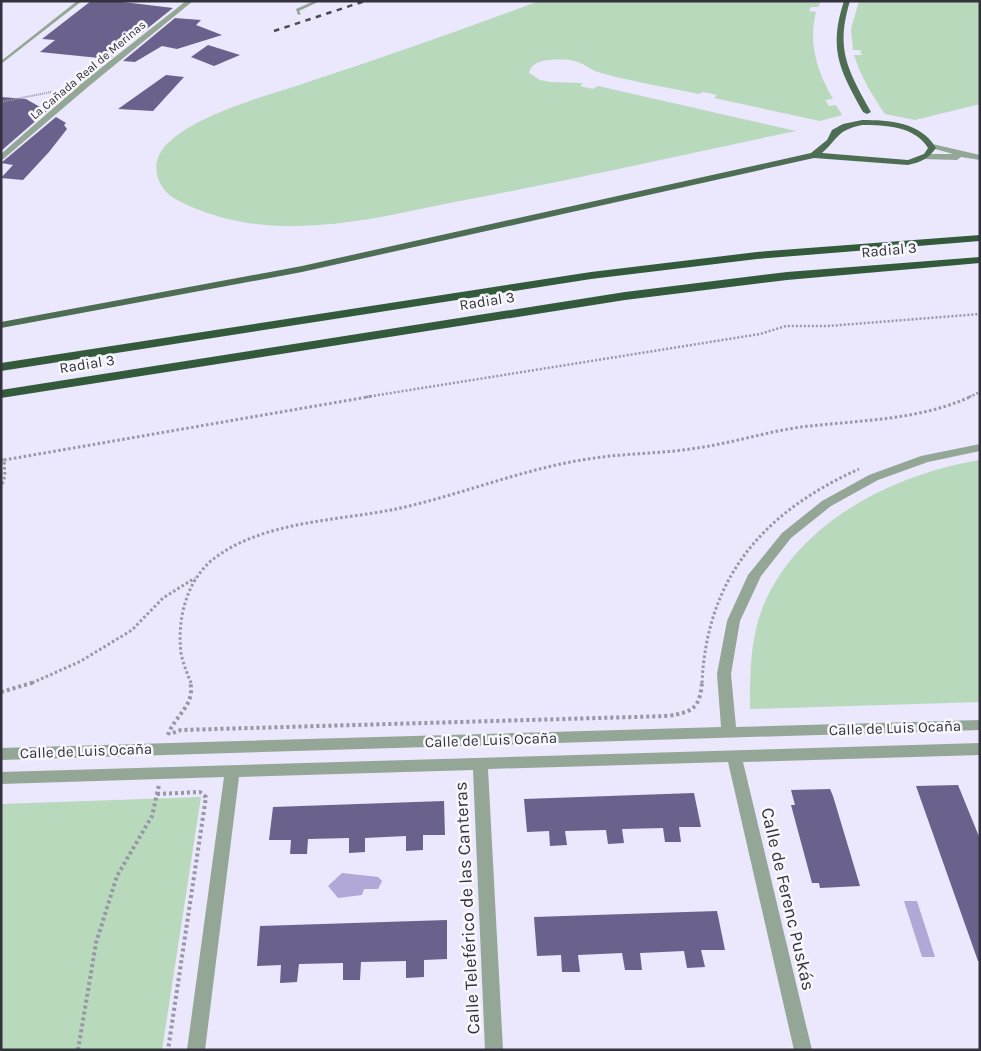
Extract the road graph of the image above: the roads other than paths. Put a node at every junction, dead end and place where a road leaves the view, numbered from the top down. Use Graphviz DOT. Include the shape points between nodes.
graph roads {
  1 [pos="80,1"];
  2 [pos="190,1"];
  3 [pos="318,1"];
  4 [pos="846,1"];
  5 [pos="299,14"];
  6 [pos="1,63"];
  7 [pos="867,112"];
  8 [pos="892,124"];
  9 [pos="851,125"];
  10 [pos="831,142"];
  11 [pos="931,144"];
  12 [pos="814,155"];
  13 [pos="967,156"];
  14 [pos="924,157"];
  15 [pos="855,158"];
  16 [pos="980,158"];
  17 [pos="1,159"];
  18 [pos="980,238"];
  19 [pos="980,260"];
  20 [pos="120,302"];
  21 [pos="1,318"];
  22 [pos="1,325"];
  23 [pos="1,367"];
  24 [pos="1,394"];
  25 [pos="980,447"];
  26 [pos="980,725"];
  27 [pos="729,733"];
  28 [pos="979,752"];
  29 [pos="1,754"];
  30 [pos="734,757"];
  31 [pos="480,764"];
  32 [pos="232,771"];
  33 [pos="1,778"];
  34 [pos="196,1050"];
  35 [pos="494,1050"];
  36 [pos="803,1050"];
  1 -- 6 [label="lane"];
  2 -- 17 [label="street, La Cañada Real de Merinas" via="86,84"];
  3 -- 5 [label="lane" via="298,10"];
  4 -- 7 [label="main road" via="839,24 838,44 844,67"];
  7 -- 8 [label="main road"];
  7 -- 9 [label="main road"];
  8 -- 9 [label="main road"];
  8 -- 11 [label="main road" via="918,132"];
  9 -- 10 [label="main road" via="835,132"];
  10 -- 12 [label="main road"];
  10 -- 15 [label="main road"];
  11 -- 13 [label="street"];
  11 -- 14 [label="main road" via="931,151"];
  12 -- 15 [label="main road"];
  12 -- 20 [label="main road" via="302,269"];
  13 -- 14 [label="street"];
  13 -- 16 [label="street"];
  14 -- 15 [label="main road" via="902,163"];
  18 -- 23 [label="highway, Radial 3" via="775,254 536,283"];
  19 -- 24 [label="highway, Radial 3" via="787,276 625,296"];
  20 -- 21 [label="main road"];
  20 -- 22 [label="main road"];
  25 -- 27 [label="street" via="906,464 852,487 810,514 774,547 746,588 730,630 724,684"];
  26 -- 27 [label="street, Calle de Luis Ocaña"];
  27 -- 29 [label="street, Calle de Luis Ocaña"];
  28 -- 30 [label="street, Calle de Luis Ocaña"];
  30 -- 31 [label="street, Calle de Luis Ocaña"];
  30 -- 36 [label="street, Calle de Ferenc Puskás"];
  31 -- 32 [label="street, Calle de Luis Ocaña"];
  31 -- 35 [label="street, Calle Teleférico de las Canteras"];
  32 -- 33 [label="street, Calle de Luis Ocaña"];
  32 -- 34 [label="street"];
}
